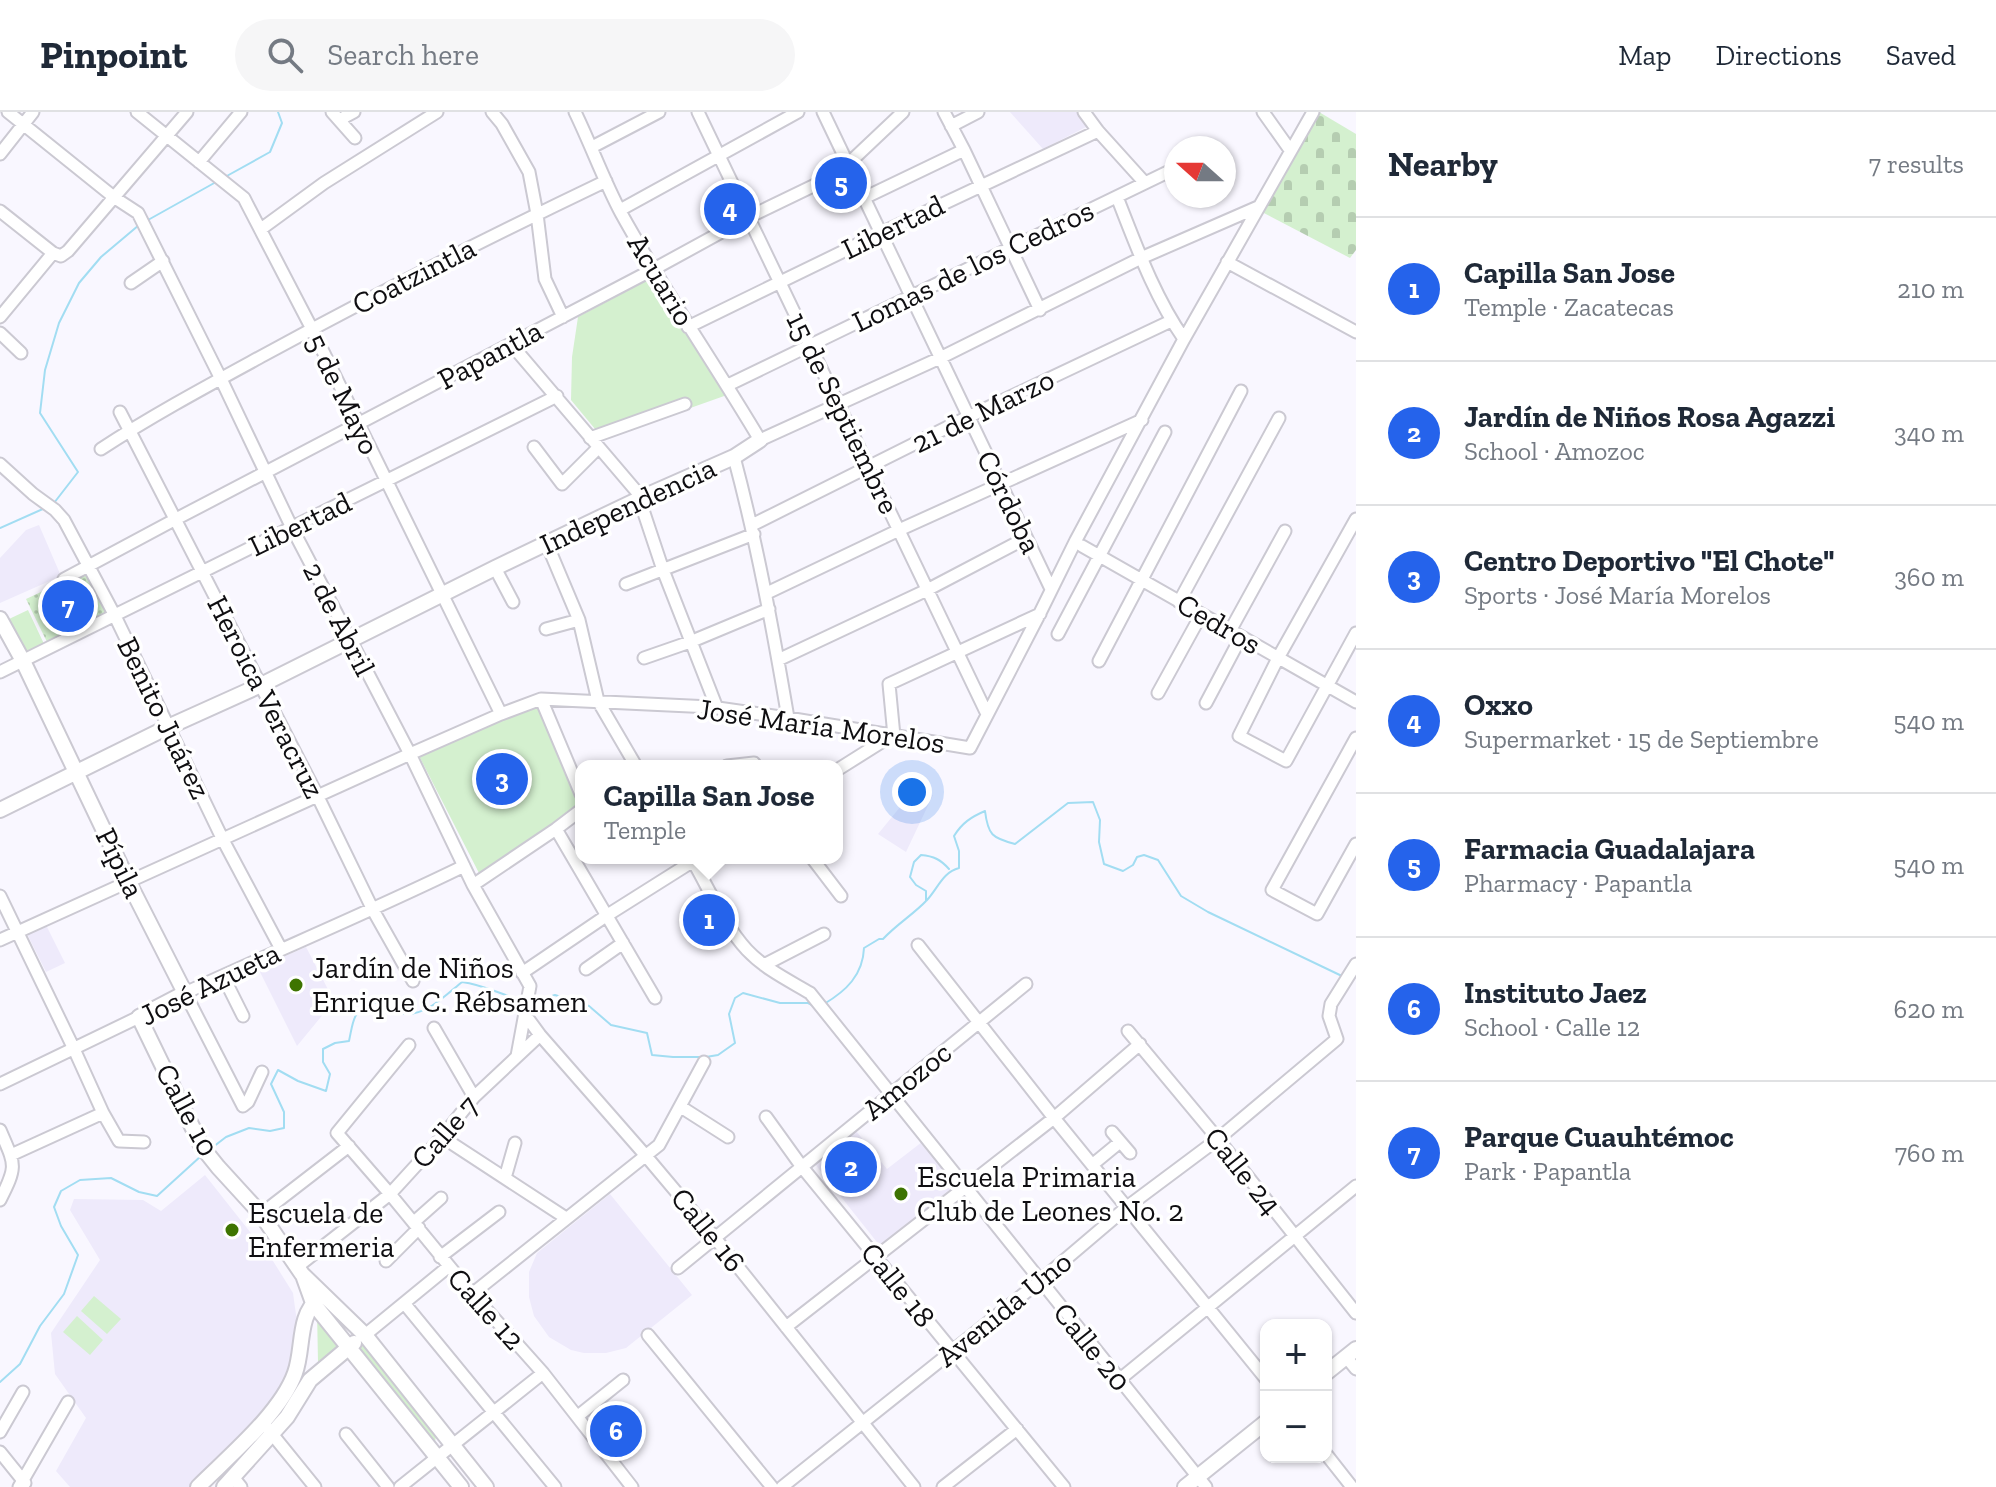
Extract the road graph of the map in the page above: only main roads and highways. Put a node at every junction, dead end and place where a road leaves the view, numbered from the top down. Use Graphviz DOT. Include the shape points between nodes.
graph roads {
  1 [pos="760,440"];
  2 [pos="0,619"];
  3 [pos="75,772"];
  4 [pos="0,810"];
  5 [pos="185,993"];
  6 [pos="139,1017"];
  7 [pos="318,1299"];
  8 [pos="365,1335"];
  9 [pos="349,1346"];
  10 [pos="1353,1358"];
  11 [pos="1332,1370"];
  12 [pos="267,1428"];
  13 [pos="1260,1428"];
  14 [pos="1202,1482"];
  15 [pos="232,1484"];
  16 [pos="198,1487"];
  17 [pos="461,1487"];
  18 [pos="486,1487"];
  19 [pos="1185,1487"];
  1 -- 3 [label="main road, Independencia"];
  2 -- 3 [label="main road, Pípila"];
  3 -- 4 [label="main road, Independencia"];
  3 -- 5 [label="main road, Pípila"];
  5 -- 6 [label="main road, José Azueta"];
  6 -- 7 [label="main road, Calle 10" via="202,1147 261,1214"];
  7 -- 8 [label="main road, Calle 10"];
  7 -- 9 [label="main road, Calle 10"];
  7 -- 12 [label="main road" via="305,1317 295,1375"];
  8 -- 9 [label="main road"];
  8 -- 18 [label="main road, Calle 10"];
  9 -- 12 [label="main road" via="310,1380 296,1405"];
  9 -- 17 [label="main road, Calle 10"];
  10 -- 11 [label="main road"];
  12 -- 15 [label="main road"];
  12 -- 16 [label="main road"];
  13 -- 14 [label="main road"];
  14 -- 19 [label="main road"];
}
